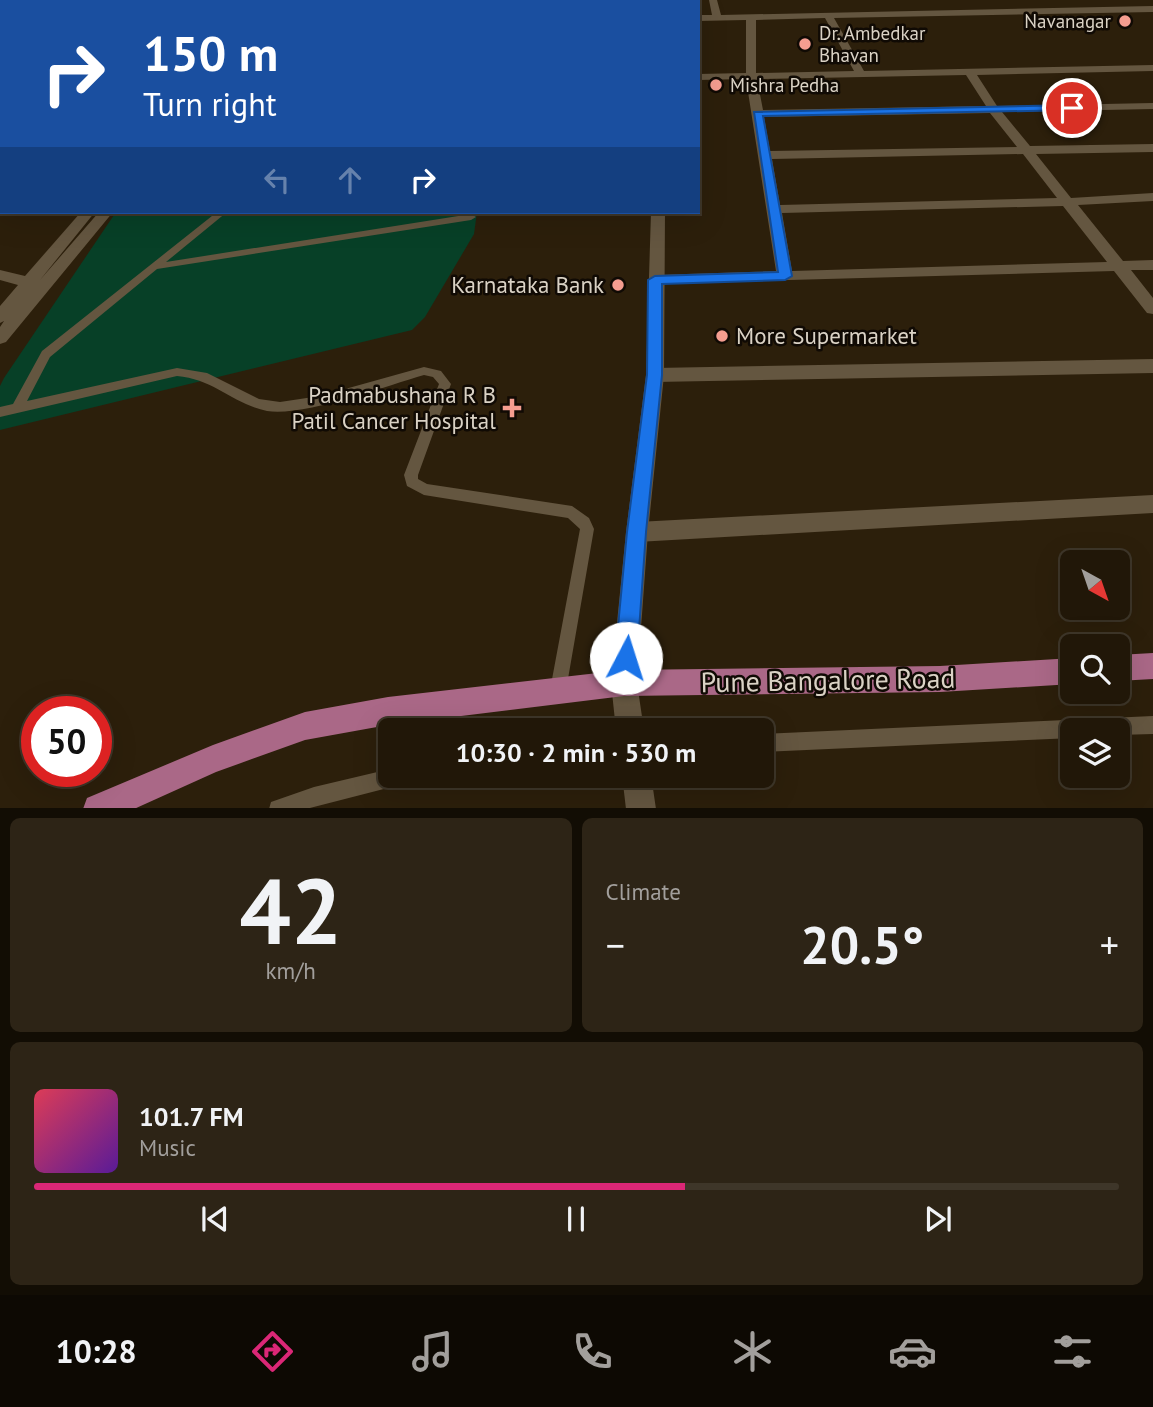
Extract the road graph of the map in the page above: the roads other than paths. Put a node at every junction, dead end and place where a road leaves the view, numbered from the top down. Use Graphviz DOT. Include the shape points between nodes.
graph roads {
  1 [pos="713,0"];
  2 [pos="901,0"];
  3 [pos="943,0"];
  4 [pos="990,0"];
  5 [pos="1032,0"];
  6 [pos="1077,0"];
  7 [pos="1122,0"];
  8 [pos="803,1"];
  9 [pos="1134,9"];
  10 [pos="1153,9"];
  11 [pos="1089,10"];
  12 [pos="1044,11"];
  13 [pos="1002,12"];
  14 [pos="955,13"];
  15 [pos="913,14"];
  16 [pos="811,16"];
  17 [pos="828,16"];
  18 [pos="751,17"];
  19 [pos="700,18"];
  20 [pos="717,18"];
  21 [pos="1153,23"];
  22 [pos="1153,68"];
  23 [pos="971,74"];
  24 [pos="861,75"];
  25 [pos="751,76"];
  26 [pos="700,77"];
  27 [pos="1153,106"];
  28 [pos="994,110"];
  29 [pos="758,114"];
  30 [pos="1153,148"];
  31 [pos="1026,149"];
  32 [pos="763,155"];
  33 [pos="1153,197"];
  34 [pos="1066,202"];
  35 [pos="772,209"];
  36 [pos="87,214"];
  37 [pos="104,214"];
  38 [pos="219,214"];
  39 [pos="658,214"];
  40 [pos="471,217"];
  41 [pos="1153,265"];
  42 [pos="153,267"];
  43 [pos="1118,267"];
  44 [pos="0,275"];
  45 [pos="785,276"];
  46 [pos="655,280"];
  47 [pos="36,284"];
  48 [pos="1153,309"];
  49 [pos="0,317"];
  50 [pos="0,338"];
  51 [pos="1153,366"];
  52 [pos="655,375"];
  53 [pos="17,408"];
  54 [pos="0,412"];
  55 [pos="1153,504"];
  56 [pos="637,532"];
  57 [pos="1153,666"];
  58 [pos="1130,667"];
  59 [pos="1060,672"];
  60 [pos="624,683"];
  61 [pos="559,690"];
  62 [pos="628,718"];
  63 [pos="1153,725"];
  64 [pos="774,742"];
  65 [pos="378,781"];
  66 [pos="638,788"];
  67 [pos="98,808"];
  68 [pos="278,808"];
  69 [pos="641,808"];
  1 -- 20 [label="street"];
  2 -- 15 [label="street"];
  3 -- 14 [label="street"];
  4 -- 13 [label="street"];
  5 -- 12 [label="street"];
  6 -- 11 [label="street"];
  7 -- 9 [label="street"];
  8 -- 16 [label="street"];
  9 -- 10 [label="street"];
  9 -- 11 [label="street"];
  9 -- 21 [label="street"];
  11 -- 12 [label="street"];
  12 -- 13 [label="street"];
  13 -- 14 [label="street"];
  14 -- 15 [label="street"];
  15 -- 17 [label="street"];
  16 -- 17 [label="street"];
  16 -- 18 [label="street" via="765,13"];
  17 -- 24 [label="street"];
  18 -- 20 [label="street"];
  18 -- 25 [label="street"];
  19 -- 20 [label="street"];
  22 -- 23 [label="street"];
  23 -- 24 [label="street"];
  23 -- 28 [label="street"];
  24 -- 25 [label="street"];
  25 -- 26 [label="street"];
  25 -- 29 [label="street"];
  27 -- 28 [label="street"];
  28 -- 29 [label="street"];
  28 -- 31 [label="street"];
  29 -- 32 [label="street"];
  30 -- 31 [label="street"];
  31 -- 32 [label="street"];
  31 -- 34 [label="street"];
  32 -- 35 [label="street"];
  33 -- 34 [label="street"];
  34 -- 35 [label="street"];
  34 -- 43 [label="street"];
  35 -- 45 [label="street"];
  36 -- 47 [label="street"];
  37 -- 47 [label="street"];
  38 -- 42 [label="lane"];
  39 -- 46 [label="street"];
  40 -- 42 [label="lane"];
  41 -- 43 [label="street"];
  42 -- 53 [label="lane" via="46,354"];
  43 -- 45 [label="street"];
  43 -- 48 [label="street"];
  44 -- 47 [label="street"];
  45 -- 46 [label="street"];
  46 -- 52 [label="street"];
  47 -- 49 [label="street"];
  47 -- 50 [label="street"];
  51 -- 52 [label="street"];
  52 -- 56 [label="street"];
  53 -- 54 [label="lane"];
  53 -- 61 [label="lane" via="177,372 203,373 269,407 301,404 424,371 439,374 445,384 412,482 424,489 572,512 587,529"];
  55 -- 56 [label="street"];
  56 -- 60 [label="street"];
  57 -- 58 [label="main road"];
  59 -- 60 [label="main road, Pune Bangalore Road" via="940,679"];
  60 -- 61 [label="main road, Pune Bangalore Road"];
  60 -- 62 [label="street"];
  61 -- 67 [label="main road, Pune Bangalore Road" via="305,726"];
  63 -- 64 [label="lane"];
  65 -- 68 [label="lane"];
  66 -- 69 [label="street"];
}
